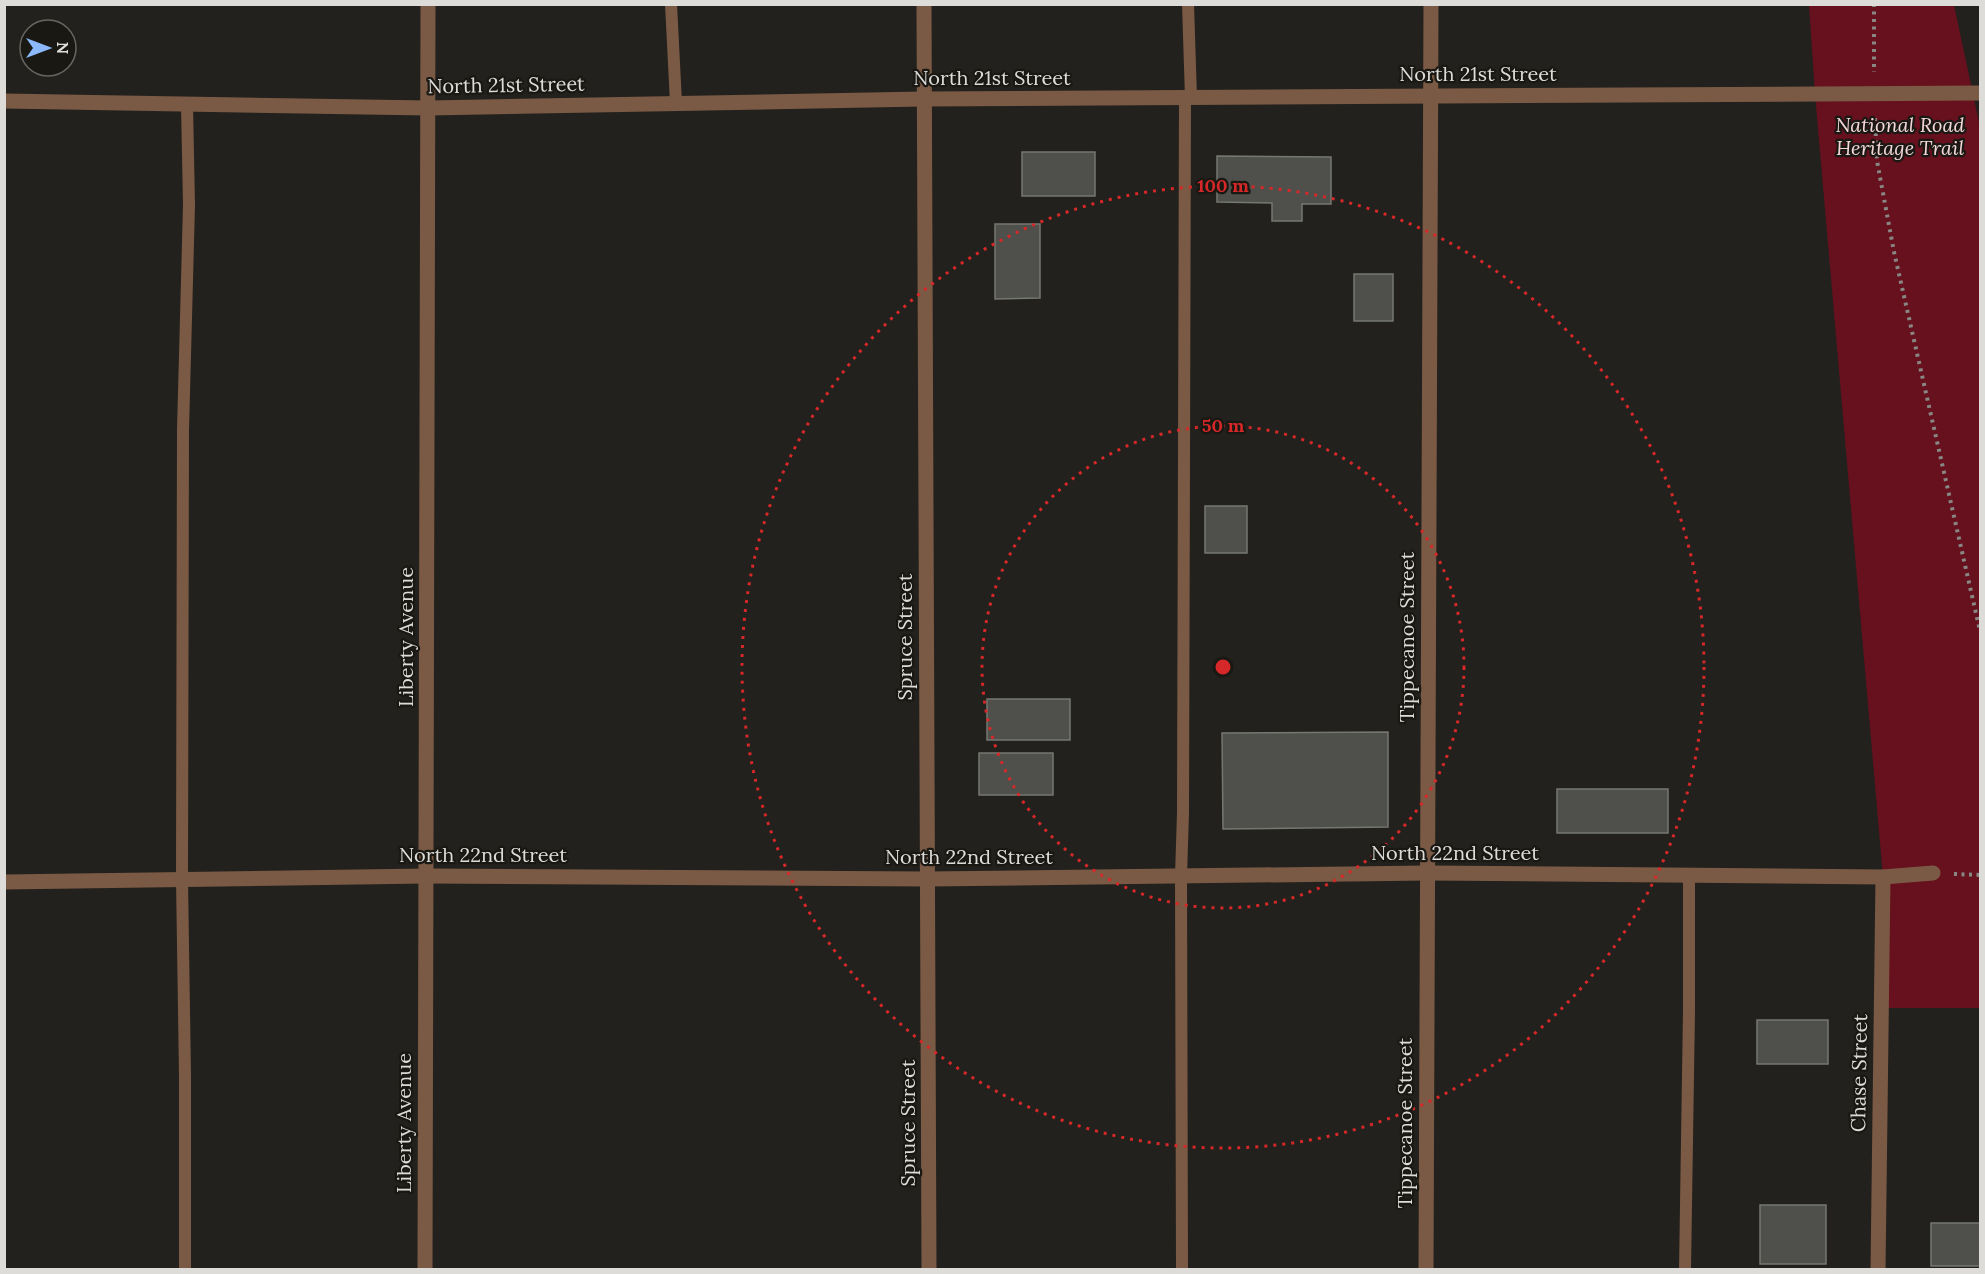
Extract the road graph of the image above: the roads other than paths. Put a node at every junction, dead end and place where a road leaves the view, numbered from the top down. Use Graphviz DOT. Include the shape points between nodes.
graph roads {
  1 [pos="428,4"];
  2 [pos="671,4"];
  3 [pos="924,4"];
  4 [pos="1188,4"];
  5 [pos="1431,4"];
  6 [pos="1980,93"];
  7 [pos="1431,95"];
  8 [pos="1188,98"];
  9 [pos="923,99"];
  10 [pos="4,101"];
  11 [pos="676,103"];
  12 [pos="187,104"];
  13 [pos="428,108"];
  14 [pos="1427,873"];
  15 [pos="1933,873"];
  16 [pos="1689,875"];
  17 [pos="426,876"];
  18 [pos="1181,876"];
  19 [pos="1884,877"];
  20 [pos="182,879"];
  21 [pos="928,879"];
  22 [pos="4,882"];
  23 [pos="184,1269"];
  24 [pos="424,1269"];
  25 [pos="929,1269"];
  26 [pos="1182,1269"];
  27 [pos="1426,1269"];
  28 [pos="1685,1269"];
  29 [pos="1878,1269"];
  1 -- 13 [label="street, Liberty Avenue"];
  2 -- 11 [label="lane"];
  3 -- 9 [label="street, Spruce Street"];
  4 -- 8 [label="lane"];
  5 -- 7 [label="street, Tippecanoe Street"];
  6 -- 7 [label="street, North 21st Street"];
  7 -- 8 [label="street, North 21st Street"];
  7 -- 14 [label="street, Tippecanoe Street"];
  8 -- 9 [label="street, North 21st Street"];
  8 -- 18 [label="lane"];
  9 -- 11 [label="street, North 21st Street"];
  9 -- 21 [label="street, Spruce Street"];
  10 -- 12 [label="street, North 21st Street"];
  11 -- 13 [label="street, North 21st Street"];
  12 -- 13 [label="street, North 21st Street"];
  12 -- 20 [label="lane"];
  13 -- 17 [label="street, Liberty Avenue"];
  14 -- 16 [label="street, North 22nd Street"];
  14 -- 18 [label="street, North 22nd Street"];
  14 -- 27 [label="street, Tippecanoe Street"];
  15 -- 19 [label="street, North 22nd Street"];
  16 -- 19 [label="street, North 22nd Street"];
  16 -- 28 [label="lane"];
  17 -- 20 [label="street, North 22nd Street"];
  17 -- 21 [label="street, North 22nd Street"];
  17 -- 24 [label="street, Liberty Avenue"];
  18 -- 21 [label="street, North 22nd Street"];
  18 -- 26 [label="lane"];
  19 -- 29 [label="street, Chase Street"];
  20 -- 22 [label="street, North 22nd Street"];
  20 -- 23 [label="lane"];
  21 -- 25 [label="street, Spruce Street"];
}
